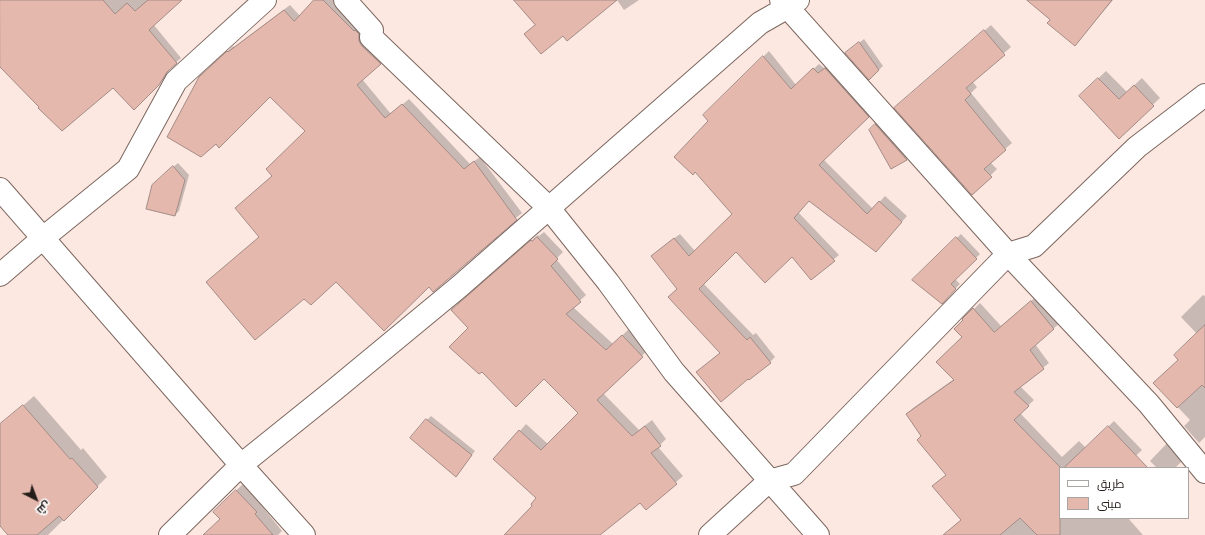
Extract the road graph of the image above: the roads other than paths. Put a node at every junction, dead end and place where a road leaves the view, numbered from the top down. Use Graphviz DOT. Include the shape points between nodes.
graph roads {
  1 [pos="265,0"];
  2 [pos="345,0"];
  3 [pos="789,2"];
  4 [pos="1205,95"];
  5 [pos="0,189"];
  6 [pos="548,207"];
  7 [pos="43,238"];
  8 [pos="1008,254"];
  9 [pos="0,275"];
  10 [pos="241,465"];
  11 [pos="1205,472"];
  12 [pos="769,480"];
  13 [pos="170,535"];
  14 [pos="304,535"];
  15 [pos="710,535"];
  16 [pos="818,535"];
  1 -- 7 [label="street" via="176,81 128,169"];
  2 -- 6 [label="street" via="372,30 371,37"];
  3 -- 6 [label="street" via="760,23"];
  3 -- 8 [label="street"];
  4 -- 8 [label="street" via="1137,147 1034,246"];
  5 -- 7 [label="street"];
  6 -- 10 [label="street" via="460,286"];
  6 -- 12 [label="street" via="608,282 674,372"];
  7 -- 9 [label="street"];
  7 -- 10 [label="street"];
  8 -- 11 [label="street" via="1149,404"];
  8 -- 12 [label="street" via="794,474"];
  10 -- 13 [label="street"];
  10 -- 14 [label="street"];
  12 -- 15 [label="street"];
  12 -- 16 [label="street"];
}
